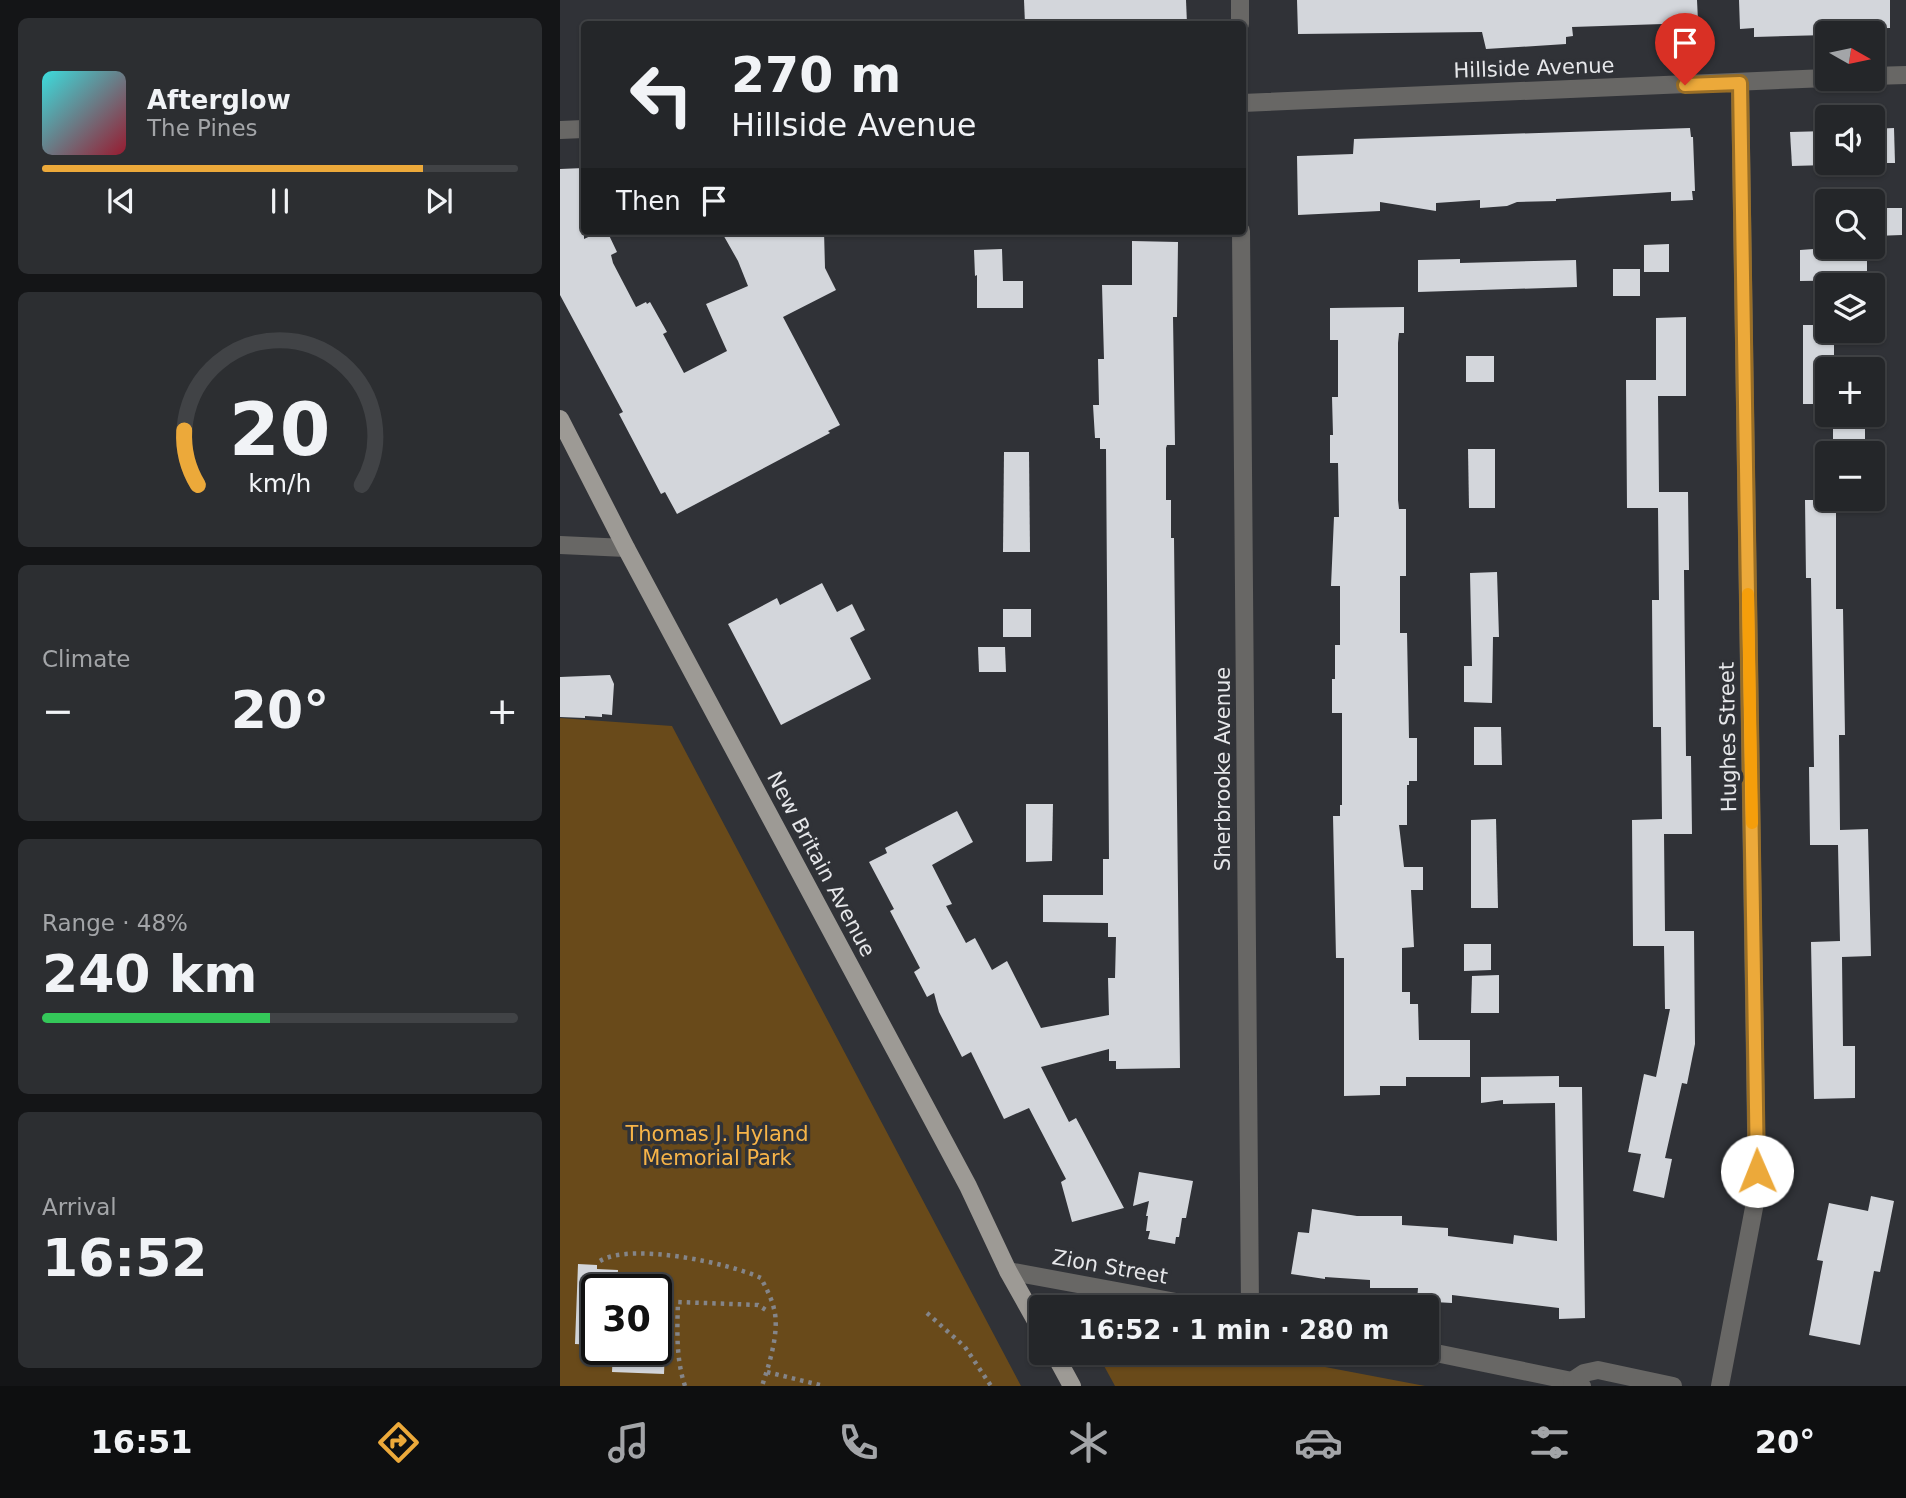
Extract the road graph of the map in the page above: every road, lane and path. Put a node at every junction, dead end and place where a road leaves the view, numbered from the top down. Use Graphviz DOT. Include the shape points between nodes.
graph roads {
  1 [pos="1240,0"];
  2 [pos="1240,21"];
  3 [pos="1906,75"];
  4 [pos="1885,76"];
  5 [pos="1815,80"];
  6 [pos="1740,83"];
  7 [pos="1246,103"];
  8 [pos="581,129"];
  9 [pos="560,130"];
  10 [pos="1241,235"];
  11 [pos="560,419"];
  12 [pos="560,545"];
  13 [pos="626,548"];
  14 [pos="600,1261"];
  15 [pos="1009,1272"];
  16 [pos="1136,1295"];
  17 [pos="1250,1295"];
  18 [pos="1029,1308"];
  19 [pos="766,1310"];
  20 [pos="927,1313"];
  21 [pos="1439,1354"];
  22 [pos="1061,1365"];
  23 [pos="766,1372"];
  24 [pos="1577,1383"];
  25 [pos="685,1386"];
  26 [pos="762,1386"];
  27 [pos="824,1386"];
  28 [pos="991,1386"];
  29 [pos="1072,1386"];
  30 [pos="1673,1386"];
  31 [pos="1720,1386"];
  1 -- 2 [label="street"];
  3 -- 4 [label="street"];
  5 -- 6 [label="street, Hillside Avenue"];
  6 -- 7 [label="street, Hillside Avenue"];
  6 -- 31 [label="street, Hughes Street" via="1757,1192"];
  8 -- 9 [label="street"];
  10 -- 17 [label="street, Sherbrooke Avenue"];
  11 -- 13 [label="main road, New Britain Avenue"];
  12 -- 13 [label="street"];
  13 -- 15 [label="main road, New Britain Avenue" via="968,1186"];
  14 -- 23 [label="path" via="626,1253 679,1258 720,1263 761,1278 775,1311 774,1345"];
  15 -- 16 [label="street, Zion Street"];
  15 -- 18 [label="main road, New Britain Avenue"];
  19 -- 25 [label="path" via="758,1305 677,1302 677,1343"];
  20 -- 28 [label="path" via="965,1347"];
  21 -- 24 [label="street"];
  22 -- 29 [label="main road"];
  23 -- 26 [label="path"];
  23 -- 27 [label="path"];
  24 -- 30 [label="street" via="1584,1373 1598,1370"];
}
